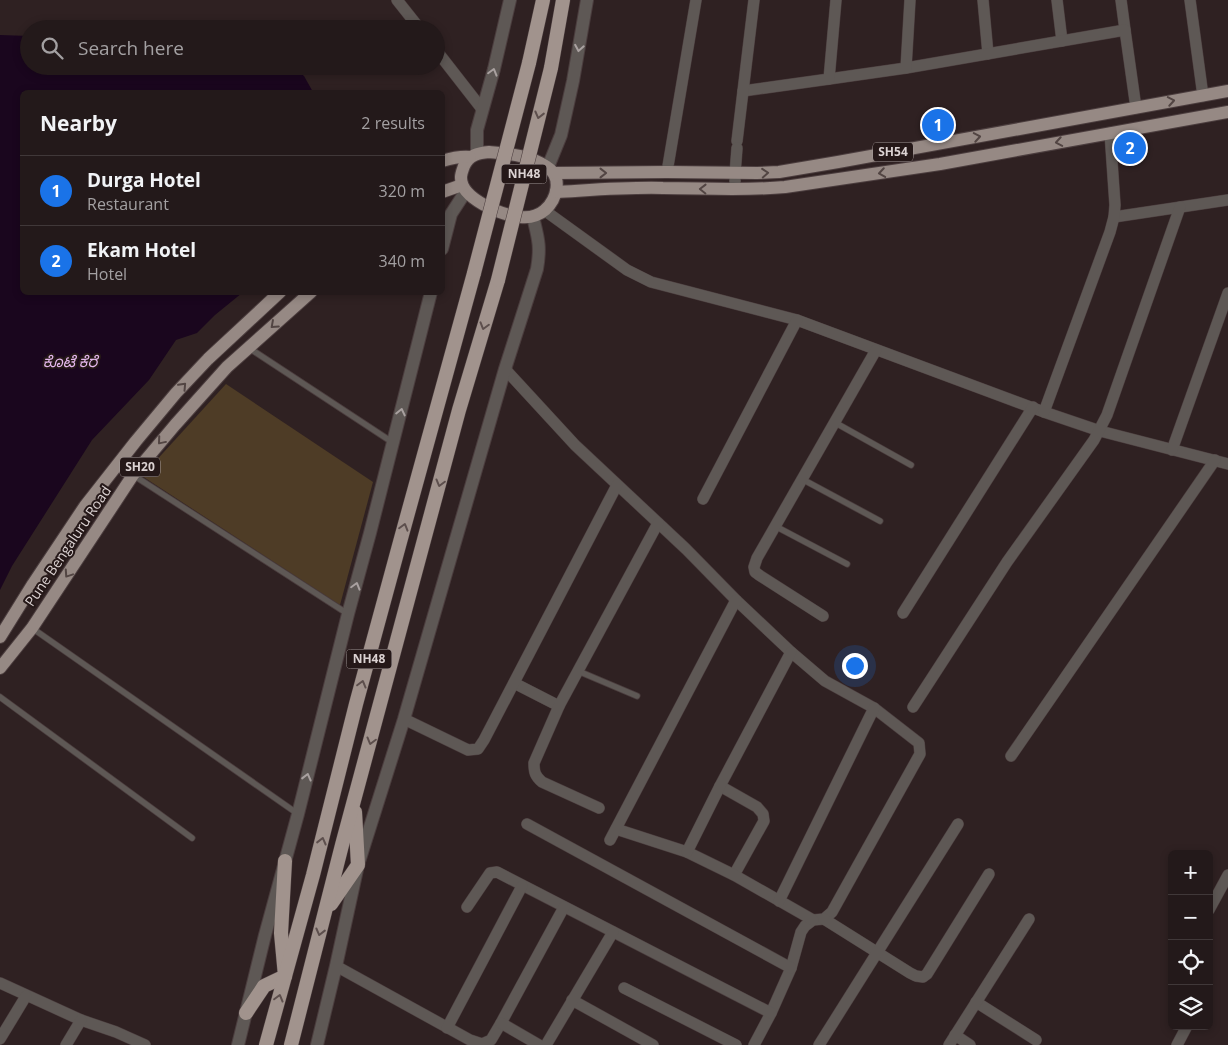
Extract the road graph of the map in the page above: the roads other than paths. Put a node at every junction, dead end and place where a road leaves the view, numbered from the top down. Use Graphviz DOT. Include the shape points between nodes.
graph roads {
  1 [pos="398,0"];
  2 [pos="510,0"];
  3 [pos="543,0"];
  4 [pos="563,0"];
  5 [pos="587,0"];
  6 [pos="696,0"];
  7 [pos="754,0"];
  8 [pos="836,0"];
  9 [pos="910,0"];
  10 [pos="983,0"];
  11 [pos="1058,0"];
  12 [pos="1121,0"];
  13 [pos="1190,0"];
  14 [pos="413,20"];
  15 [pos="1125,30"];
  16 [pos="1062,41"];
  17 [pos="988,54"];
  18 [pos="445,62"];
  19 [pos="906,68"];
  20 [pos="829,79"];
  21 [pos="743,91"];
  22 [pos="1228,91"];
  23 [pos="1203,96"];
  24 [pos="1136,108"];
  25 [pos="482,109"];
  26 [pos="1228,112"];
  27 [pos="1078,119"];
  28 [pos="1110,133"];
  29 [pos="1082,138"];
  30 [pos="473,155"];
  31 [pos="445,160"];
  32 [pos="838,162"];
  33 [pos="551,170"];
  34 [pos="667,172"];
  35 [pos="735,174"];
  36 [pos="841,179"];
  37 [pos="464,188"];
  38 [pos="735,189"];
  39 [pos="445,191"];
  40 [pos="556,192"];
  41 [pos="1228,200"];
  42 [pos="1180,207"];
  43 [pos="544,210"];
  44 [pos="533,217"];
  45 [pos="1114,218"];
  46 [pos="445,237"];
  47 [pos="1228,293"];
  48 [pos="277,295"];
  49 [pos="308,295"];
  50 [pos="430,295"];
  51 [pos="797,320"];
  52 [pos="249,348"];
  53 [pos="876,350"];
  54 [pos="505,369"];
  55 [pos="1039,409"];
  56 [pos="834,422"];
  57 [pos="1100,431"];
  58 [pos="394,444"];
  59 [pos="1172,450"];
  60 [pos="1215,460"];
  61 [pos="1228,464"];
  62 [pos="911,465"];
  63 [pos="133,475"];
  64 [pos="802,479"];
  65 [pos="617,485"];
  66 [pos="703,499"];
  67 [pos="880,521"];
  68 [pos="658,523"];
  69 [pos="775,526"];
  70 [pos="847,564"];
  71 [pos="736,600"];
  72 [pos="348,614"];
  73 [pos="903,614"];
  74 [pos="823,616"];
  75 [pos="32,628"];
  76 [pos="0,637"];
  77 [pos="791,652"];
  78 [pos="0,668"];
  79 [pos="578,671"];
  80 [pos="514,683"];
  81 [pos="637,696"];
  82 [pos="0,697"];
  83 [pos="559,706"];
  84 [pos="913,707"];
  85 [pos="874,708"];
  86 [pos="404,719"];
  87 [pos="1011,756"];
  88 [pos="720,786"];
  89 [pos="354,802"];
  90 [pos="598,808"];
  91 [pos="298,814"];
  92 [pos="527,824"];
  93 [pos="958,824"];
  94 [pos="616,829"];
  95 [pos="192,838"];
  96 [pos="610,840"];
  97 [pos="687,852"];
  98 [pos="285,861"];
  99 [pos="358,865"];
  100 [pos="989,874"];
  101 [pos="734,875"];
  102 [pos="1228,875"];
  103 [pos="522,886"];
  104 [pos="779,900"];
  105 [pos="1213,903"];
  106 [pos="467,907"];
  107 [pos="564,907"];
  108 [pos="325,913"];
  109 [pos="819,919"];
  110 [pos="1029,919"];
  111 [pos="613,932"];
  112 [pos="877,952"];
  113 [pos="336,966"];
  114 [pos="790,968"];
  115 [pos="285,976"];
  116 [pos="0,983"];
  117 [pos="624,988"];
  118 [pos="26,996"];
  119 [pos="572,1000"];
  120 [pos="976,1002"];
  121 [pos="246,1013"];
  122 [pos="771,1013"];
  123 [pos="81,1020"];
  124 [pos="501,1022"];
  125 [pos="447,1028"];
  126 [pos="1185,1030"];
  127 [pos="0,1040"];
  128 [pos="952,1040"];
  129 [pos="1036,1040"];
  130 [pos="470,1043"];
  131 [pos="66,1045"];
  132 [pos="144,1045"];
  133 [pos="238,1045"];
  134 [pos="266,1045"];
  135 [pos="291,1045"];
  136 [pos="317,1045"];
  137 [pos="539,1045"];
  138 [pos="546,1045"];
  139 [pos="653,1045"];
  140 [pos="736,1045"];
  141 [pos="754,1045"];
  142 [pos="819,1045"];
  143 [pos="970,1045"];
  144 [pos="1177,1045"];
  1 -- 14 [label="street"];
  25 -- 2 [label="street, one-way"];
  115 -- 3 [label="highway, NH48, one-way, bridge" via="474,273"];
  4 -- 89 [label="highway, NH48, one-way, bridge" via="551,68 498,280 459,410"];
  5 -- 33 [label="street, one-way" via="573,81"];
  6 -- 34 [label="street"];
  7 -- 21 [label="street"];
  8 -- 20 [label="street"];
  9 -- 19 [label="street"];
  10 -- 17 [label="street"];
  11 -- 16 [label="street"];
  12 -- 15 [label="street"];
  13 -- 23 [label="street"];
  15 -- 16 [label="street"];
  15 -- 24 [label="street"];
  16 -- 17 [label="street"];
  17 -- 19 [label="street"];
  18 -- 25 [label="street"];
  19 -- 20 [label="street"];
  20 -- 21 [label="street"];
  21 -- 35 [label="street"];
  22 -- 23 [label="main road, SH54"];
  24 -- 23 [label="main road, SH54, one-way"];
  24 -- 27 [label="main road, SH54"];
  25 -- 30 [label="street"];
  26 -- 28 [label="main road, SH54"];
  27 -- 29 [label="main road"];
  32 -- 27 [label="main road, SH54, one-way"];
  28 -- 29 [label="main road, SH54"];
  28 -- 45 [label="street"];
  29 -- 36 [label="main road, SH54, one-way"];
  30 -- 31 [label="main road"];
  30 -- 33 [label="main road" via="489,152 512,155 531,159"];
  30 -- 37 [label="main road" via="466,162 461,177"];
  35 -- 32 [label="main road, SH54, one-way" via="779,172"];
  32 -- 36 [label="main road"];
  33 -- 34 [label="main road, SH54, one-way"];
  33 -- 40 [label="main road" via="556,178"];
  34 -- 35 [label="main road, SH54"];
  35 -- 38 [label="street"];
  36 -- 38 [label="main road, SH54"];
  37 -- 39 [label="main road"];
  37 -- 44 [label="main road" via="494,210 510,216"];
  37 -- 46 [label="street" via="451,214"];
  38 -- 40 [label="main road, SH54, one-way" via="617,188"];
  40 -- 43 [label="main road"];
  41 -- 42 [label="street"];
  42 -- 45 [label="street"];
  42 -- 57 [label="street"];
  43 -- 44 [label="main road"];
  43 -- 51 [label="street" via="627,270 651,282"];
  44 -- 54 [label="street" via="540,254"];
  45 -- 55 [label="street"];
  47 -- 59 [label="street"];
  76 -- 48 [label="main road, Pune Bengaluru Road / SH20, one-way" via="85,506 136,441 208,359"];
  49 -- 52 [label="main road, Pune Bengaluru Road / SH20, one-way"];
  58 -- 50 [label="street, one-way"];
  51 -- 53 [label="street"];
  51 -- 66 [label="street"];
  52 -- 58 [label="lane"];
  52 -- 63 [label="main road, Pune Bengaluru Road / SH20, one-way" via="227,367"];
  53 -- 55 [label="street"];
  53 -- 56 [label="street"];
  54 -- 65 [label="street"];
  54 -- 86 [label="street"];
  55 -- 57 [label="street"];
  55 -- 73 [label="street"];
  56 -- 62 [label="lane"];
  56 -- 64 [label="street"];
  57 -- 59 [label="street"];
  57 -- 84 [label="street" via="1007,562"];
  72 -- 58 [label="street, one-way"];
  59 -- 60 [label="street"];
  60 -- 61 [label="street"];
  60 -- 87 [label="street"];
  63 -- 72 [label="lane"];
  63 -- 75 [label="main road, Pune Bengaluru Road / SH20, one-way"];
  64 -- 67 [label="lane"];
  64 -- 69 [label="street"];
  65 -- 68 [label="street"];
  65 -- 80 [label="street"];
  68 -- 71 [label="street"];
  68 -- 79 [label="street"];
  69 -- 70 [label="lane"];
  69 -- 74 [label="street" via="754,563 755,572"];
  71 -- 77 [label="street"];
  71 -- 94 [label="street"];
  91 -- 72 [label="street, one-way"];
  75 -- 78 [label="main road, Pune Bengaluru Road / SH20"];
  75 -- 91 [label="lane"];
  77 -- 85 [label="street" via="825,681"];
  77 -- 88 [label="street"];
  79 -- 81 [label="lane"];
  79 -- 83 [label="street"];
  80 -- 83 [label="street"];
  80 -- 86 [label="street" via="478,749 468,750"];
  82 -- 95 [label="lane"];
  83 -- 90 [label="street" via="534,763 536,777"];
  85 -- 104 [label="street"];
  85 -- 109 [label="street" via="919,743 920,754 832,912"];
  86 -- 99 [label="street"];
  88 -- 97 [label="street"];
  88 -- 101 [label="street" via="757,807 763,814 764,821"];
  89 -- 99 [label="highway"];
  89 -- 108 [label="highway, NH48"];
  91 -- 98 [label="street"];
  92 -- 114 [label="street"];
  93 -- 112 [label="street"];
  94 -- 96 [label="street"];
  94 -- 97 [label="street"];
  97 -- 101 [label="street"];
  98 -- 115 [label="highway" via="280,933"];
  98 -- 121 [label="street"];
  99 -- 108 [label="highway"];
  99 -- 113 [label="street"];
  100 -- 112 [label="street" via="923,977 910,973"];
  101 -- 104 [label="street"];
  102 -- 105 [label="street"];
  103 -- 106 [label="street" via="497,872 490,873"];
  103 -- 107 [label="street"];
  103 -- 125 [label="street"];
  104 -- 109 [label="street"];
  107 -- 111 [label="street"];
  107 -- 124 [label="street"];
  108 -- 135 [label="highway, NH48, one-way"];
  109 -- 112 [label="street"];
  109 -- 114 [label="street" via="805,926 801,932"];
  110 -- 120 [label="street"];
  111 -- 119 [label="street"];
  111 -- 122 [label="street"];
  112 -- 142 [label="street"];
  113 -- 125 [label="street"];
  113 -- 136 [label="street"];
  114 -- 122 [label="street"];
  115 -- 121 [label="highway" via="264,986"];
  134 -- 115 [label="highway, NH48, one-way"];
  116 -- 118 [label="street"];
  117 -- 140 [label="street"];
  118 -- 123 [label="street"];
  118 -- 127 [label="street"];
  119 -- 138 [label="street"];
  119 -- 139 [label="street"];
  120 -- 128 [label="street"];
  120 -- 129 [label="street"];
  121 -- 133 [label="street"];
  122 -- 141 [label="street"];
  123 -- 131 [label="street"];
  123 -- 132 [label="street"];
  124 -- 130 [label="street" via="491,1040 482,1044"];
  124 -- 137 [label="street"];
  125 -- 130 [label="street"];
  126 -- 144 [label="street"];
  128 -- 143 [label="street"];
}
